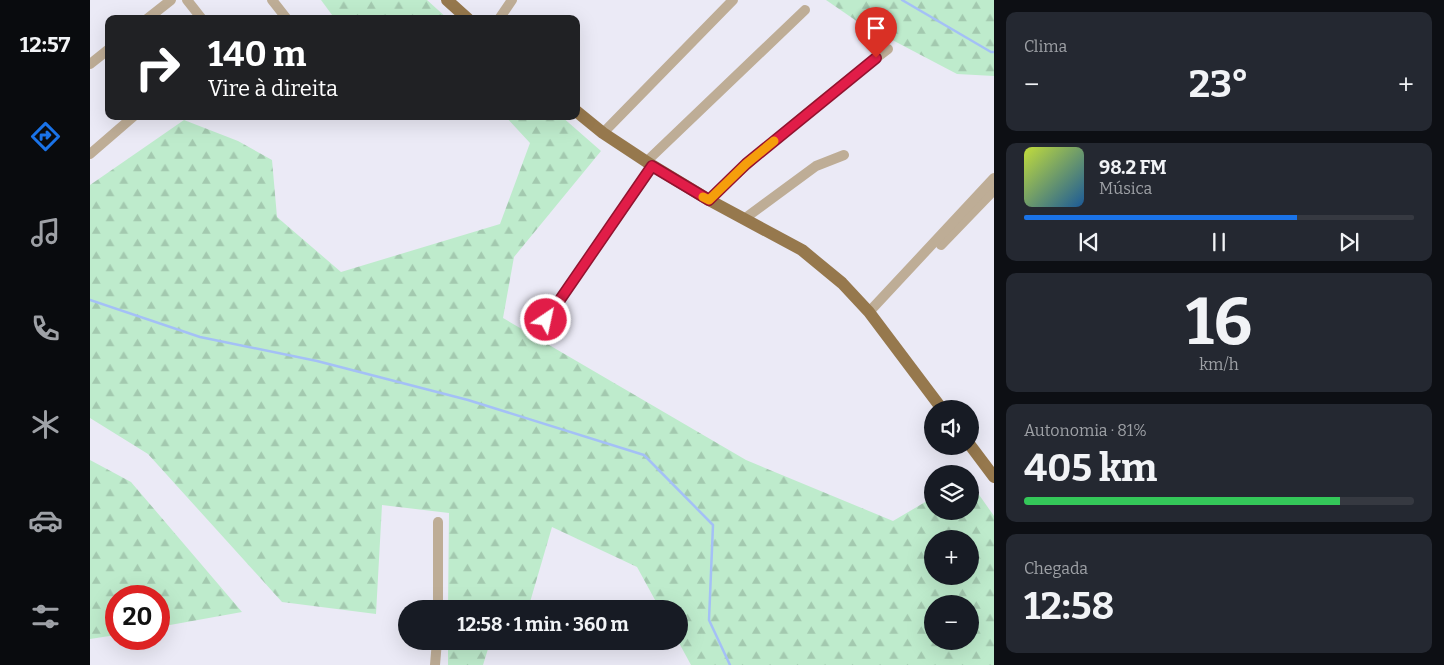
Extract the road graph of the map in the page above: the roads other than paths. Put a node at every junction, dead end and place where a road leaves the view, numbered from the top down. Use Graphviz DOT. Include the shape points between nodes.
graph roads {
  1 [pos="171,0"];
  2 [pos="187,0"];
  3 [pos="272,0"];
  4 [pos="447,0"];
  5 [pos="512,0"];
  6 [pos="733,0"];
  7 [pos="805,10"];
  8 [pos="152,15"];
  9 [pos="199,15"];
  10 [pos="284,15"];
  11 [pos="464,15"];
  12 [pos="503,15"];
  13 [pos="888,49"];
  14 [pos="105,52"];
  15 [pos="90,64"];
  16 [pos="580,114"];
  17 [pos="129,120"];
  18 [pos="603,133"];
  19 [pos="90,154"];
  20 [pos="844,155"];
  21 [pos="649,164"];
  22 [pos="994,178"];
  23 [pos="994,190"];
  24 [pos="709,200"];
  25 [pos="744,219"];
  26 [pos="870,314"];
  27 [pos="546,320"];
  28 [pos="935,400"];
  29 [pos="978,455"];
  30 [pos="994,477"];
  31 [pos="438,522"];
  32 [pos="438,600"];
  33 [pos="436,650"];
  34 [pos="435,665"];
  1 -- 8 [label="street"];
  2 -- 9 [label="street"];
  3 -- 10 [label="street"];
  4 -- 11 [label="main road"];
  5 -- 12 [label="street"];
  6 -- 18 [label="street"];
  7 -- 21 [label="street"];
  13 -- 24 [label="street" via="746,164"];
  14 -- 15 [label="street"];
  16 -- 18 [label="main road"];
  17 -- 19 [label="street"];
  18 -- 21 [label="main road"];
  20 -- 25 [label="street" via="816,166"];
  21 -- 24 [label="main road"];
  21 -- 27 [label="street"];
  22 -- 26 [label="street"];
  23 -- 26 [label="street"];
  24 -- 25 [label="main road"];
  25 -- 26 [label="main road" via="802,250 842,283"];
  26 -- 28 [label="main road"];
  29 -- 30 [label="main road"];
  31 -- 32 [label="street"];
  33 -- 34 [label="street"];
}
